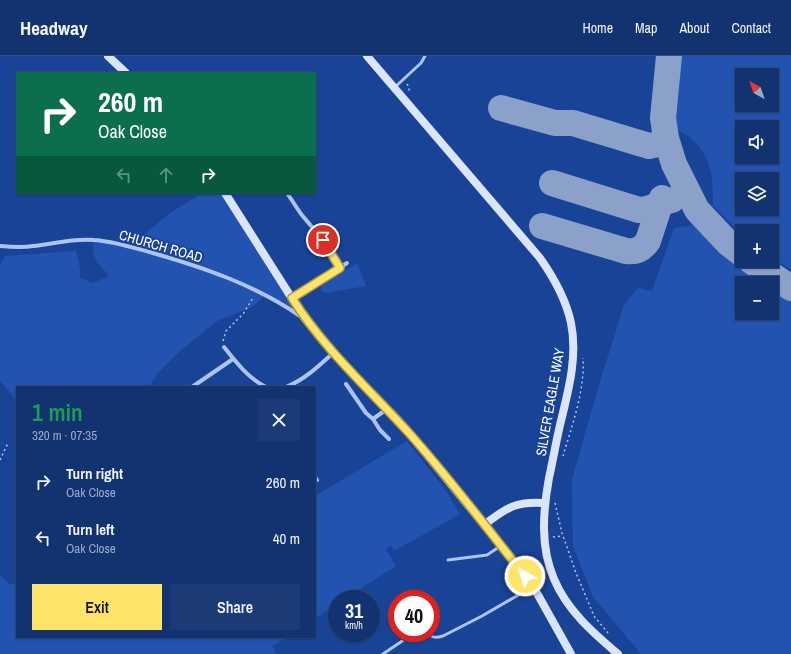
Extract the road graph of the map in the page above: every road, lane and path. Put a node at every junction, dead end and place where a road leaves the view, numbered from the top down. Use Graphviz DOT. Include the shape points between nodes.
graph roads {
  1 [pos="108,56"];
  2 [pos="367,56"];
  3 [pos="425,56"];
  4 [pos="125,72"];
  5 [pos="404,79"];
  6 [pos="394,88"];
  7 [pos="409,96"];
  8 [pos="226,194"];
  9 [pos="288,194"];
  10 [pos="0,246"];
  11 [pos="347,264"];
  12 [pos="340,268"];
  13 [pos="258,291"];
  14 [pos="292,298"];
  15 [pos="305,319"];
  16 [pos="224,347"];
  17 [pos="333,353"];
  18 [pos="582,356"];
  19 [pos="233,359"];
  20 [pos="346,384"];
  21 [pos="193,386"];
  22 [pos="264,386"];
  23 [pos="288,386"];
  24 [pos="387,409"];
  25 [pos="373,419"];
  26 [pos="389,439"];
  27 [pos="8,443"];
  28 [pos="562,459"];
  29 [pos="0,460"];
  30 [pos="554,502"];
  31 [pos="544,503"];
  32 [pos="484,524"];
  33 [pos="501,546"];
  34 [pos="448,560"];
  35 [pos="533,586"];
  36 [pos="440,637"];
  37 [pos="612,637"];
  38 [pos="401,642"];
  39 [pos="383,654"];
  40 [pos="571,654"];
  41 [pos="618,654"];
  1 -- 4 [label="street"];
  2 -- 6 [label="street, SILVER EAGLE WAY"];
  3 -- 5 [label="lane"];
  5 -- 6 [label="lane"];
  5 -- 7 [label="path" via="409,87"];
  6 -- 31 [label="street, SILVER EAGLE WAY" via="540,258 568,310 573,345 571,370"];
  8 -- 14 [label="street"];
  9 -- 12 [label="street" via="323,240"];
  10 -- 13 [label="street, CHURCH ROAD" via="32,247 94,240 129,246 185,262"];
  11 -- 12 [label="street"];
  12 -- 14 [label="street"];
  13 -- 15 [label="street, CHURCH ROAD"];
  13 -- 16 [label="path" via="243,314 226,331"];
  14 -- 15 [label="street"];
  15 -- 17 [label="street"];
  16 -- 19 [label="street"];
  17 -- 23 [label="street" via="304,378"];
  17 -- 24 [label="street"];
  18 -- 28 [label="path" via="584,372 574,421"];
  19 -- 21 [label="street"];
  19 -- 22 [label="street"];
  20 -- 25 [label="street"];
  24 -- 25 [label="street"];
  24 -- 32 [label="street"];
  25 -- 26 [label="street"];
  27 -- 29 [label="path"];
  30 -- 37 [label="path" via="576,573 594,616"];
  31 -- 32 [label="street" via="512,506"];
  31 -- 41 [label="street, SILVER EAGLE WAY" via="545,549 553,578 578,617"];
  32 -- 33 [label="street"];
  33 -- 34 [label="lane" via="487,555"];
  33 -- 35 [label="street"];
  35 -- 36 [label="lane"];
  35 -- 40 [label="street"];
  38 -- 39 [label="lane"];
}
